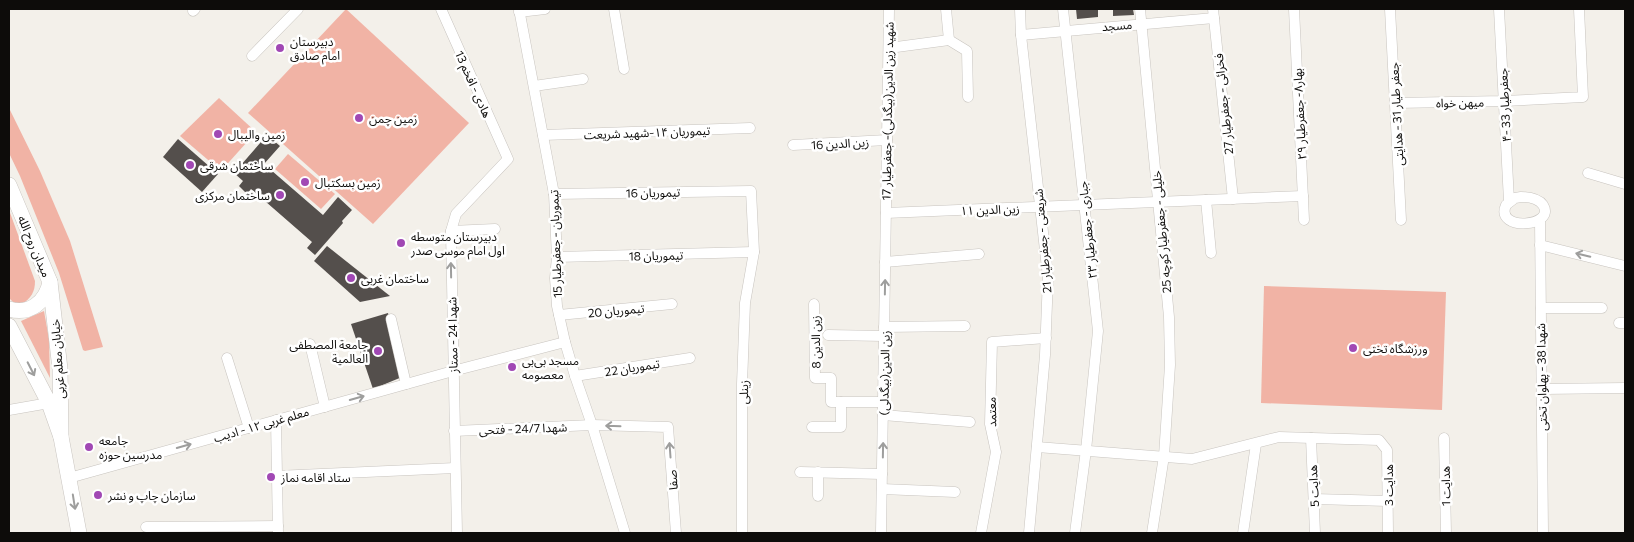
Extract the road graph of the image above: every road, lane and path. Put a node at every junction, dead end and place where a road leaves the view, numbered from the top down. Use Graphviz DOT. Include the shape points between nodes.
graph roads {
  1 [pos="298,9"];
  2 [pos="441,9"];
  3 [pos="544,9"];
  4 [pos="614,9"];
  5 [pos="889,9"];
  6 [pos="946,9"];
  7 [pos="1020,9"];
  8 [pos="1063,9"];
  9 [pos="1140,9"];
  10 [pos="1294,9"];
  11 [pos="1390,9"];
  12 [pos="1499,9"];
  13 [pos="1579,9"];
  14 [pos="519,10"];
  15 [pos="1213,13"];
  16 [pos="1142,23"];
  17 [pos="1064,30"];
  18 [pos="1021,35"];
  19 [pos="949,40"];
  20 [pos="889,48"];
  21 [pos="252,56"];
  22 [pos="624,69"];
  23 [pos="584,79"];
  24 [pos="534,86"];
  25 [pos="968,97"];
  26 [pos="1504,101"];
  27 [pos="1396,103"];
  28 [pos="750,128"];
  29 [pos="543,135"];
  30 [pos="887,140"];
  31 [pos="793,145"];
  32 [pos="508,159"];
  33 [pos="1588,173"];
  34 [pos="1625,184"];
  35 [pos="9,185"];
  36 [pos="751,191"];
  37 [pos="554,194"];
  38 [pos="1303,196"];
  39 [pos="1233,199"];
  40 [pos="1206,200"];
  41 [pos="1158,202"];
  42 [pos="1509,202"];
  43 [pos="1085,205"];
  44 [pos="1039,207"];
  45 [pos="886,214"];
  46 [pos="1304,220"];
  47 [pos="1401,220"];
  48 [pos="1540,220"];
  49 [pos="495,230"];
  50 [pos="450,231"];
  51 [pos="1540,245"];
  52 [pos="754,252"];
  53 [pos="1211,253"];
  54 [pos="979,254"];
  55 [pos="557,257"];
  56 [pos="886,262"];
  57 [pos="1625,266"];
  58 [pos="50,282"];
  59 [pos="672,304"];
  60 [pos="814,304"];
  61 [pos="1541,308"];
  62 [pos="1602,308"];
  63 [pos="9,309"];
  64 [pos="559,315"];
  65 [pos="390,319"];
  66 [pos="9,326"];
  67 [pos="965,326"];
  68 [pos="884,331"];
  69 [pos="828,335"];
  70 [pos="1046,338"];
  71 [pos="565,342"];
  72 [pos="310,344"];
  73 [pos="227,358"];
  74 [pos="690,358"];
  75 [pos="453,371"];
  76 [pos="575,376"];
  77 [pos="406,384"];
  78 [pos="1625,388"];
  79 [pos="1542,389"];
  80 [pos="841,402"];
  81 [pos="883,402"];
  82 [pos="48,403"];
  83 [pos="324,407"];
  84 [pos="9,410"];
  85 [pos="883,415"];
  86 [pos="276,420"];
  87 [pos="970,422"];
  88 [pos="592,425"];
  89 [pos="668,427"];
  90 [pos="812,427"];
  91 [pos="249,428"];
  92 [pos="454,430"];
  93 [pos="61,437"];
  94 [pos="1311,438"];
  95 [pos="1444,438"];
  96 [pos="1256,444"];
  97 [pos="1037,447"];
  98 [pos="1086,450"];
  99 [pos="1164,456"];
  100 [pos="455,468"];
  101 [pos="800,472"];
  102 [pos="818,472"];
  103 [pos="882,474"];
  104 [pos="276,476"];
  105 [pos="70,478"];
  106 [pos="882,490"];
  107 [pos="954,492"];
  108 [pos="818,496"];
  109 [pos="1314,499"];
  110 [pos="1388,501"];
  111 [pos="146,528"];
  112 [pos="278,530"];
  113 [pos="79,533"];
  114 [pos="457,533"];
  115 [pos="625,533"];
  116 [pos="676,533"];
  117 [pos="742,533"];
  118 [pos="881,533"];
  119 [pos="982,533"];
  120 [pos="1029,533"];
  121 [pos="1075,533"];
  122 [pos="1152,533"];
  123 [pos="1243,533"];
  124 [pos="1315,533"];
  125 [pos="1388,533"];
  126 [pos="1446,533"];
  127 [pos="1543,533"];
  1 -- 21 [label="street"];
  2 -- 32 [label="street, هادی - افخم 13"];
  3 -- 14 [label="street"];
  4 -- 22 [label="street"];
  5 -- 20 [label="street, شهید زین الدین(بیگدلی)- جعفرطیار 17"];
  6 -- 19 [label="street"];
  7 -- 18 [label="street, شریعتی - جعفرطیار 21"];
  8 -- 17 [label="street, جباری - جعفرطیار ۲۳"];
  9 -- 16 [label="street, خلیلی - جعفرطیار کوچه 25"];
  10 -- 38 [label="street, بهار۸- جعفرطیار ۲۹"];
  11 -- 27 [label="street, جعفر طیار 31 - هدایتی"];
  12 -- 26 [label="street, ۴- جعفرطیار 33"];
  13 -- 26 [label="street, میهن خواه" via="1583,97"];
  14 -- 24 [label="street, تیموریان - جعفرطیار 15"];
  15 -- 16 [label="street, مسجد"];
  15 -- 39 [label="street, فخرائی - جعفرطیار 27"];
  16 -- 17 [label="street, مسجد"];
  16 -- 41 [label="street, خلیلی - جعفرطیار کوچه 25"];
  17 -- 18 [label="street, مسجد"];
  17 -- 43 [label="street, جباری - جعفرطیار ۲۳"];
  18 -- 44 [label="street, شریعتی - جعفرطیار 21"];
  19 -- 20 [label="street"];
  19 -- 25 [label="street" via="968,51"];
  20 -- 30 [label="street, شهید زین الدین(بیگدلی)- جعفرطیار 17"];
  23 -- 24 [label="street"];
  24 -- 29 [label="street, تیموریان - جعفرطیار 15"];
  26 -- 27 [label="street, میهن خواه"];
  26 -- 42 [label="street, ۴- جعفرطیار 33"];
  27 -- 47 [label="street, جعفر طیار 31 - هدایتی"];
  28 -- 29 [label="street, تیموریان ۱۴-شهید شریعت"];
  29 -- 37 [label="street, تیموریان - جعفرطیار 15"];
  30 -- 31 [label="street, زین الدین 16"];
  30 -- 45 [label="street, شهید زین الدین(بیگدلی)- جعفرطیار 17"];
  32 -- 50 [label="street, شهدا 24 - ممتاز" via="456,214"];
  33 -- 34 [label="street"];
  35 -- 58 [label="main road, میدان روح الله"];
  36 -- 37 [label="street, تیموریان 16"];
  36 -- 52 [label="street, زینلی"];
  37 -- 55 [label="street, تیموریان - جعفرطیار 15"];
  38 -- 39 [label="street, زین الدین ۱۱"];
  38 -- 46 [label="street, بهار۸- جعفرطیار ۲۹"];
  39 -- 40 [label="street, زین الدین ۱۱"];
  40 -- 41 [label="street, زین الدین ۱۱"];
  40 -- 53 [label="street"];
  41 -- 43 [label="street, زین الدین ۱۱"];
  41 -- 99 [label="street, خلیلی - جعفرطیار کوچه 25" via="1169,317 1170,366"];
  42 -- 48 [label="street" via="1504,208 1510,220 1528,224"];
  42 -- 48 [label="street" via="1521,197 1534,198 1545,210"];
  43 -- 44 [label="street, زین الدین ۱۱"];
  43 -- 98 [label="street, جباری - جعفرطیار ۲۳" via="1098,332"];
  44 -- 45 [label="street, زین الدین ۱۱"];
  44 -- 70 [label="street, شریعتی - جعفرطیار 21" via="1048,277"];
  45 -- 56 [label="street, زین الدین(بیگدلی)"];
  48 -- 51 [label="street, شهدا 38 - پهلوان تختی"];
  49 -- 50 [label="street"];
  75 -- 50 [label="street, شهدا 24 - ممتاز, one-way"];
  57 -- 51 [label="street, one-way"];
  51 -- 61 [label="street, شهدا 38 - پهلوان تختی"];
  52 -- 55 [label="street, تیموریان 18"];
  52 -- 117 [label="street, زینلی" via="745,303"];
  54 -- 56 [label="street"];
  55 -- 64 [label="street, تیموریان - جعفرطیار 15" via="555,278"];
  68 -- 56 [label="street, زین الدین(بیگدلی), one-way"];
  58 -- 63 [label="main road, میدان روح الله" via="41,303 27,310"];
  58 -- 93 [label="main road, خیابان معلم غربی" via="60,369"];
  59 -- 64 [label="street, تیموریان 20"];
  60 -- 80 [label="street, زین الدین 8" via="815,378 831,378 831,402"];
  61 -- 62 [label="street"];
  61 -- 79 [label="street, شهدا 38 - پهلوان تختی"];
  64 -- 71 [label="street, تیموریان - جعفرطیار 15"];
  65 -- 77 [label="street"];
  66 -- 82 [label="main road, خیابان معلم غربی, one-way"];
  67 -- 68 [label="street"];
  68 -- 69 [label="street"];
  68 -- 81 [label="street, زین الدین(بیگدلی)"];
  70 -- 97 [label="street, شریعتی - جعفرطیار 21"];
  70 -- 119 [label="street, معتمد" via="992,342 990,424 996,452"];
  71 -- 75 [label="street, معلم غربی ۱۲ - ادیب"];
  71 -- 76 [label="street, تیموریان - جعفرطیار 15"];
  72 -- 83 [label="street"];
  73 -- 91 [label="street"];
  74 -- 76 [label="street, تیموریان 22"];
  75 -- 77 [label="street, معلم غربی ۱۲ - ادیب"];
  75 -- 92 [label="street, شهدا 24 - ممتاز"];
  76 -- 88 [label="street, تیموریان - جعفرطیار 15"];
  83 -- 77 [label="street, معلم غربی ۱۲ - ادیب, one-way"];
  78 -- 79 [label="street"];
  79 -- 127 [label="street, شهدا 38 - پهلوان تختی"];
  80 -- 81 [label="street"];
  80 -- 90 [label="street" via="841,427"];
  81 -- 85 [label="street, زین الدین(بیگدلی)"];
  82 -- 84 [label="street"];
  82 -- 93 [label="main road, خیابان معلم غربی"];
  83 -- 86 [label="street, معلم غربی ۱۲ - ادیب"];
  85 -- 87 [label="street"];
  103 -- 85 [label="street, زین الدین(بیگدلی), one-way"];
  86 -- 91 [label="street, معلم غربی ۱۲ - ادیب"];
  86 -- 104 [label="street"];
  89 -- 88 [label="street, شهدا 24/7 - فتحی, one-way"];
  88 -- 92 [label="street, شهدا 24/7 - فتحی"];
  88 -- 115 [label="street, تیموریان - جعفرطیار 15"];
  116 -- 89 [label="street, صفا, one-way"];
  105 -- 91 [label="street, معلم غربی ۱۲ - ادیب, one-way"];
  92 -- 100 [label="street, شهدا 24 - ممتاز"];
  93 -- 105 [label="main road, خیابان معلم غربی"];
  94 -- 96 [label="street" via="1279,437"];
  94 -- 109 [label="street, هدایت 5"];
  94 -- 110 [label="street, هدایت 3" via="1379,440 1387,450"];
  95 -- 126 [label="street, هدایت 1"];
  96 -- 99 [label="street" via="1192,459"];
  96 -- 123 [label="street"];
  97 -- 98 [label="street"];
  97 -- 120 [label="street, شریعتی - جعفرطیار 21"];
  98 -- 99 [label="street"];
  98 -- 121 [label="street, جباری - جعفرطیار ۲۳"];
  99 -- 122 [label="street, خلیلی - جعفرطیار کوچه 25"];
  100 -- 104 [label="street"];
  100 -- 114 [label="street, شهدا 24 - ممتاز"];
  101 -- 102 [label="street"];
  102 -- 103 [label="street"];
  102 -- 108 [label="street"];
  103 -- 106 [label="street, زین الدین(بیگدلی)"];
  104 -- 112 [label="street"];
  105 -- 113 [label="main road, خیابان معلم غربی, one-way"];
  106 -- 107 [label="street"];
  106 -- 118 [label="street, زین الدین(بیگدلی)"];
  109 -- 110 [label="street"];
  109 -- 124 [label="street, هدایت 5"];
  110 -- 125 [label="street, هدایت 3"];
  111 -- 112 [label="street"];
}
